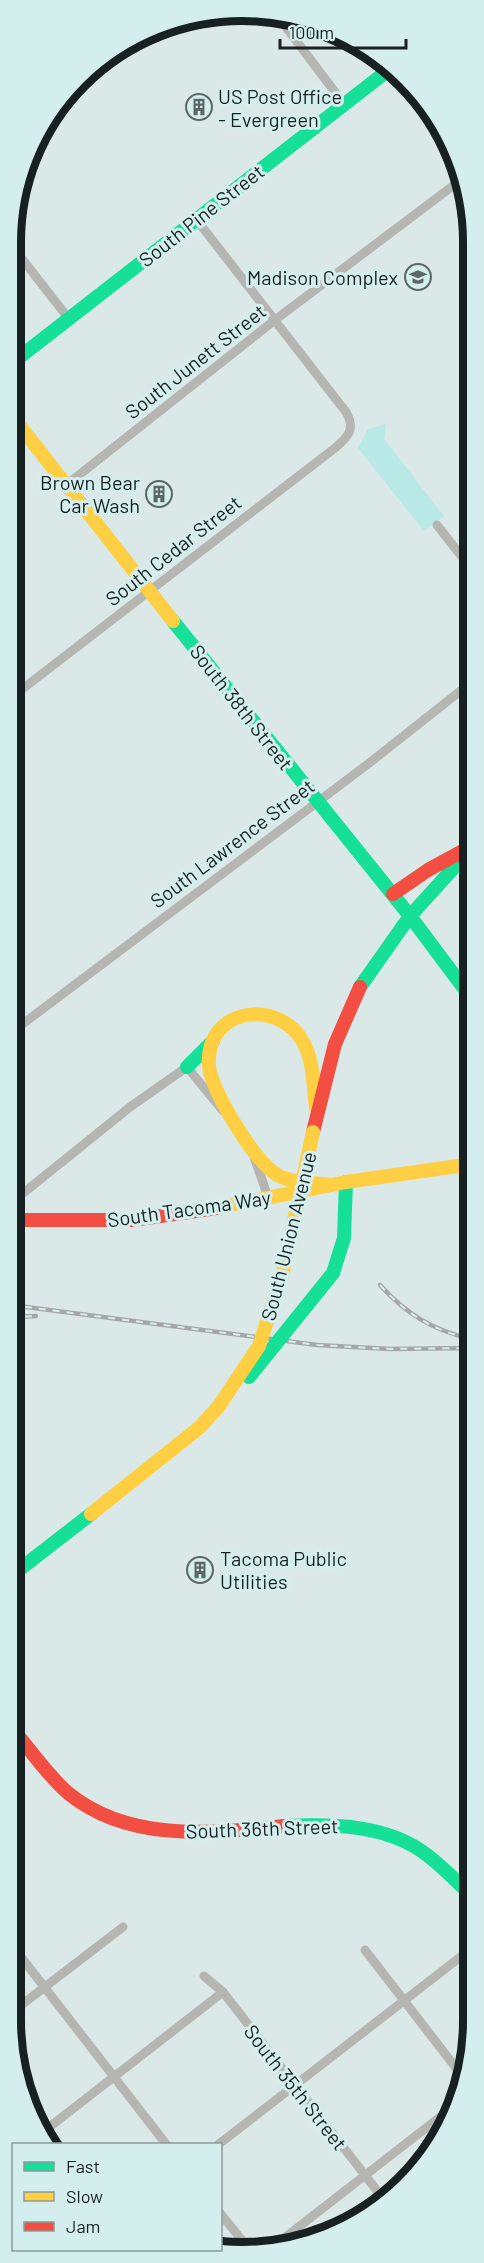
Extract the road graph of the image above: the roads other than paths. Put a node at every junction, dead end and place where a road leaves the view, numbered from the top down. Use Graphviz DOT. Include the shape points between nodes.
graph roads {
  1 [pos="284,25"];
  2 [pos="384,73"];
  3 [pos="344,104"];
  4 [pos="455,184"];
  5 [pos="196,219"];
  6 [pos="21,258"];
  7 [pos="69,319"];
  8 [pos="275,320"];
  9 [pos="21,356"];
  10 [pos="21,428"];
  11 [pos="65,486"];
  12 [pos="437,525"];
  13 [pos="463,558"];
  14 [pos="150,591"];
  15 [pos="463,689"];
  16 [pos="21,690"];
  17 [pos="317,802"];
  18 [pos="463,852"];
  19 [pos="463,856"];
  20 [pos="393,894"];
  21 [pos="410,916"];
  22 [pos="463,987"];
  23 [pos="21,1025"];
  24 [pos="213,1041"];
  25 [pos="187,1067"];
  26 [pos="317,1116"];
  27 [pos="248,1143"];
  28 [pos="463,1165"];
  29 [pos="346,1182"];
  30 [pos="330,1185"];
  31 [pos="21,1195"];
  32 [pos="268,1197"];
  33 [pos="21,1220"];
  34 [pos="219,1406"];
  35 [pos="21,1568"];
  36 [pos="21,1740"];
  37 [pos="463,1886"];
  38 [pos="123,1927"];
  39 [pos="365,1950"];
  40 [pos="463,1955"];
  41 [pos="21,1957"];
  42 [pos="204,1976"];
  43 [pos="44,1987"];
  44 [pos="223,1992"];
  45 [pos="404,2001"];
  46 [pos="21,2005"];
  47 [pos="457,2070"];
  48 [pos="114,2077"];
  49 [pos="295,2085"];
  50 [pos="441,2116"];
  51 [pos="49,2128"];
  52 [pos="164,2143"];
  53 [pos="222,2143"];
  54 [pos="364,2175"];
  55 [pos="379,2194"];
  56 [pos="222,2215"];
  57 [pos="284,2238"];
  58 [pos="243,2242"];
  1 -- 3 [label="street"];
  2 -- 3 [label="main road, South Pine Street"];
  3 -- 5 [label="main road, South Pine Street"];
  4 -- 8 [label="street, South Junett Street"];
  5 -- 7 [label="main road, South Pine Street"];
  5 -- 8 [label="street"];
  6 -- 7 [label="street"];
  7 -- 9 [label="main road, South Pine Street"];
  8 -- 11 [label="street, South Junett Street"];
  8 -- 14 [label="street, South Cedar Street" via="346,412 352,427 335,448"];
  10 -- 11 [label="main road, South 38th Street"];
  11 -- 14 [label="main road, South 38th Street"];
  12 -- 13 [label="street"];
  14 -- 16 [label="street, South Cedar Street"];
  14 -- 17 [label="main road, South 38th Street"];
  15 -- 17 [label="street, South Lawrence Street"];
  17 -- 20 [label="main road, South 38th Street"];
  17 -- 23 [label="street, South Lawrence Street"];
  18 -- 20 [label="main road"];
  19 -- 21 [label="main road, South Union Avenue"];
  20 -- 21 [label="main road, South 38th Street"];
  21 -- 22 [label="main road, South 38th Street"];
  21 -- 26 [label="main road, South Union Avenue" via="376,960 346,1015"];
  24 -- 25 [label="main road"];
  24 -- 26 [label="main road" via="227,1024 249,1014 267,1014 291,1026 308,1056"];
  24 -- 27 [label="main road" via="210,1072"];
  25 -- 27 [label="street"];
  25 -- 31 [label="street" via="130,1107"];
  26 -- 34 [label="main road, South Union Avenue, bridge" via="272,1312 260,1346"];
  27 -- 30 [label="main road" via="283,1178"];
  27 -- 32 [label="street"];
  28 -- 29 [label="main road, South Tacoma Way"];
  29 -- 30 [label="main road, South Tacoma Way"];
  29 -- 34 [label="main road, bridge" via="347,1232 333,1273 278,1344"];
  30 -- 32 [label="main road, South Tacoma Way"];
  32 -- 33 [label="main road, South Tacoma Way" via="132,1220"];
  34 -- 35 [label="main road, South Union Avenue, bridge" via="172,1450"];
  36 -- 37 [label="main road, South 36th Street" via="51,1778 72,1797 106,1816 142,1829 188,1832 327,1822 365,1827 389,1833 420,1849"];
  38 -- 43 [label="street"];
  39 -- 45 [label="street"];
  40 -- 45 [label="street"];
  41 -- 43 [label="street"];
  42 -- 44 [label="street, South 35th Street"];
  43 -- 46 [label="street"];
  43 -- 48 [label="street"];
  44 -- 48 [label="street"];
  44 -- 49 [label="street, South 35th Street"];
  45 -- 47 [label="street"];
  45 -- 49 [label="street"];
  48 -- 51 [label="street"];
  48 -- 52 [label="street"];
  49 -- 53 [label="street"];
  49 -- 54 [label="street, South 35th Street"];
  50 -- 54 [label="street"];
  54 -- 55 [label="street, South 35th Street"];
  54 -- 57 [label="street"];
  56 -- 58 [label="street"];
}
